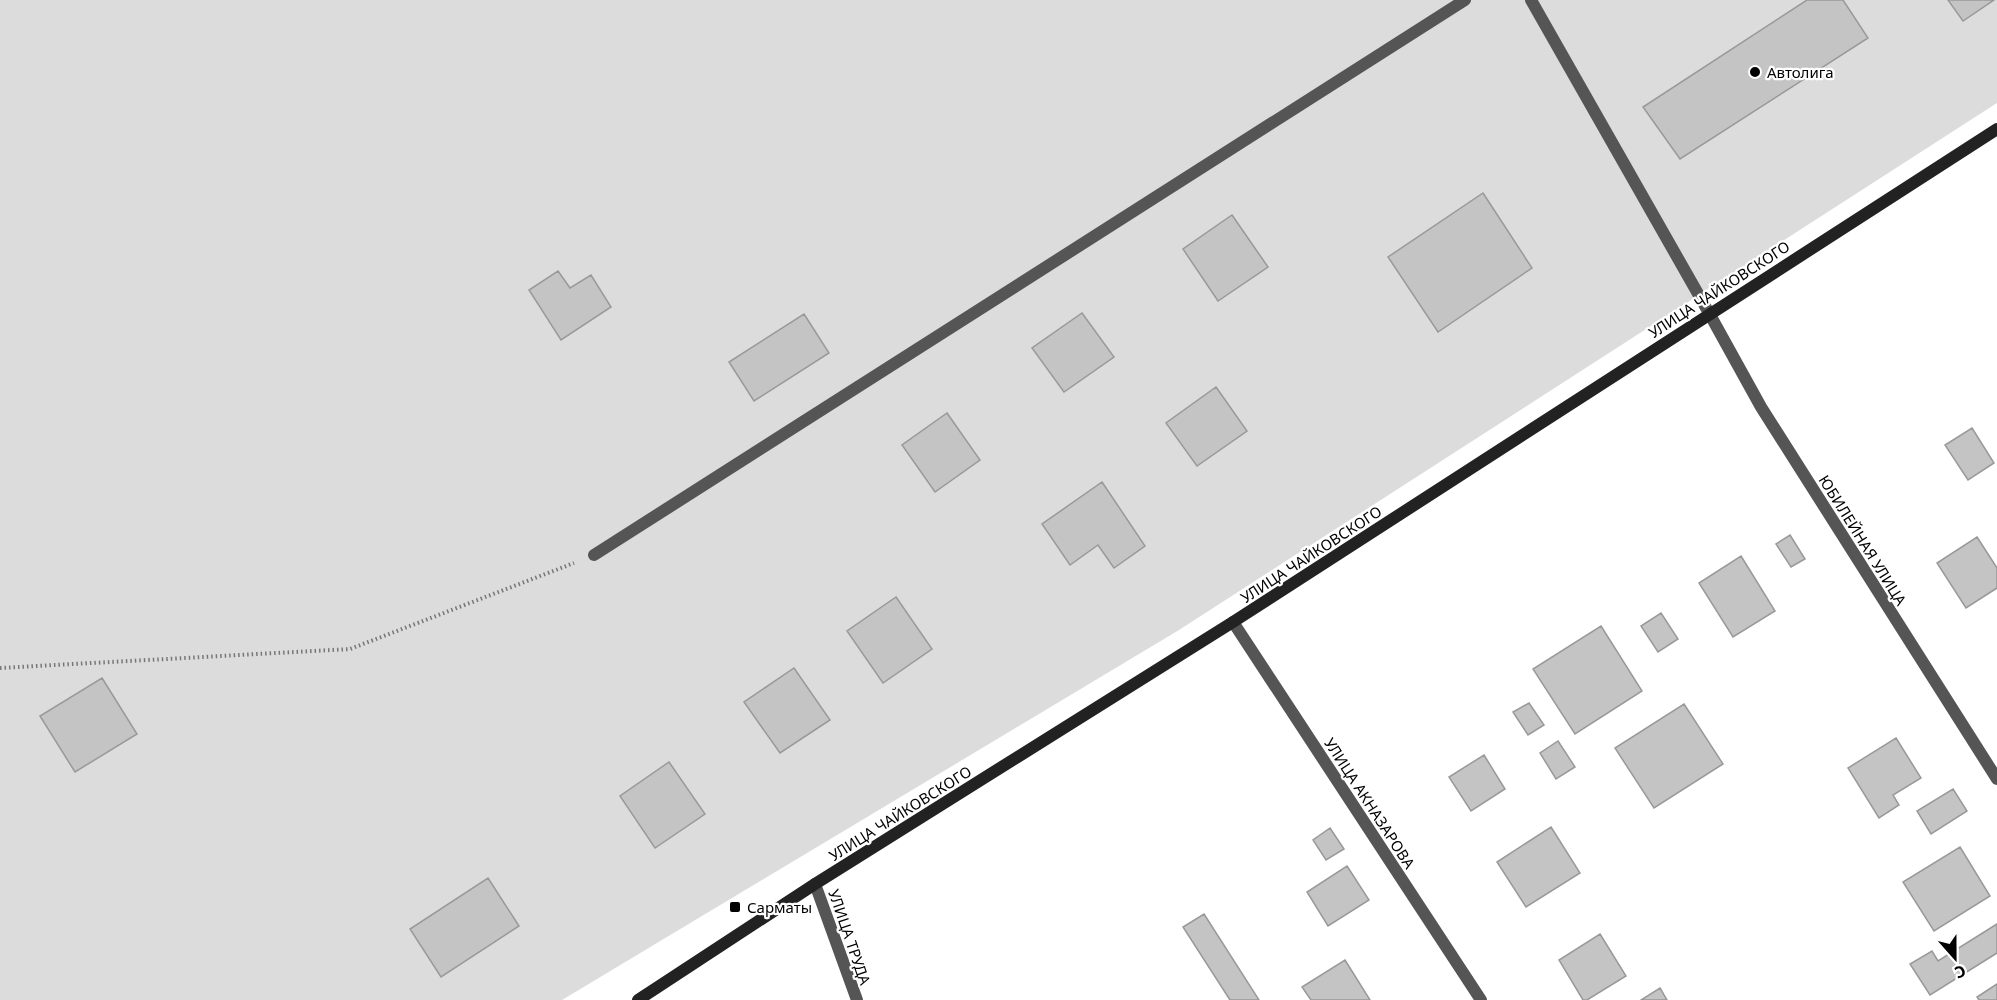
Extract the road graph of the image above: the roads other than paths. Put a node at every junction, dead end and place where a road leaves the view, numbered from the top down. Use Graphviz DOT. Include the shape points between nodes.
graph roads {
  1 [pos="1465,0"];
  2 [pos="1531,0"];
  3 [pos="1997,129"];
  4 [pos="1709,313"];
  5 [pos="594,555"];
  6 [pos="1233,622"];
  7 [pos="1997,779"];
  8 [pos="815,884"];
  9 [pos="639,1000"];
  10 [pos="857,1000"];
  11 [pos="1481,1000"];
  1 -- 5 [label="street"];
  2 -- 4 [label="street, ЮБИЛЕЙНАЯ УЛИЦА"];
  3 -- 4 [label="street, УЛИЦА ЧАЙКОВСКОГО"];
  4 -- 6 [label="street, УЛИЦА ЧАЙКОВСКОГО"];
  4 -- 7 [label="street, ЮБИЛЕЙНАЯ УЛИЦА" via="1761,407"];
  6 -- 8 [label="street, УЛИЦА ЧАЙКОВСКОГО"];
  6 -- 11 [label="street, УЛИЦА АКНАЗАРОВА"];
  8 -- 9 [label="street, УЛИЦА ЧАЙКОВСКОГО"];
  8 -- 10 [label="street, УЛИЦА ТРУДА"];
}
